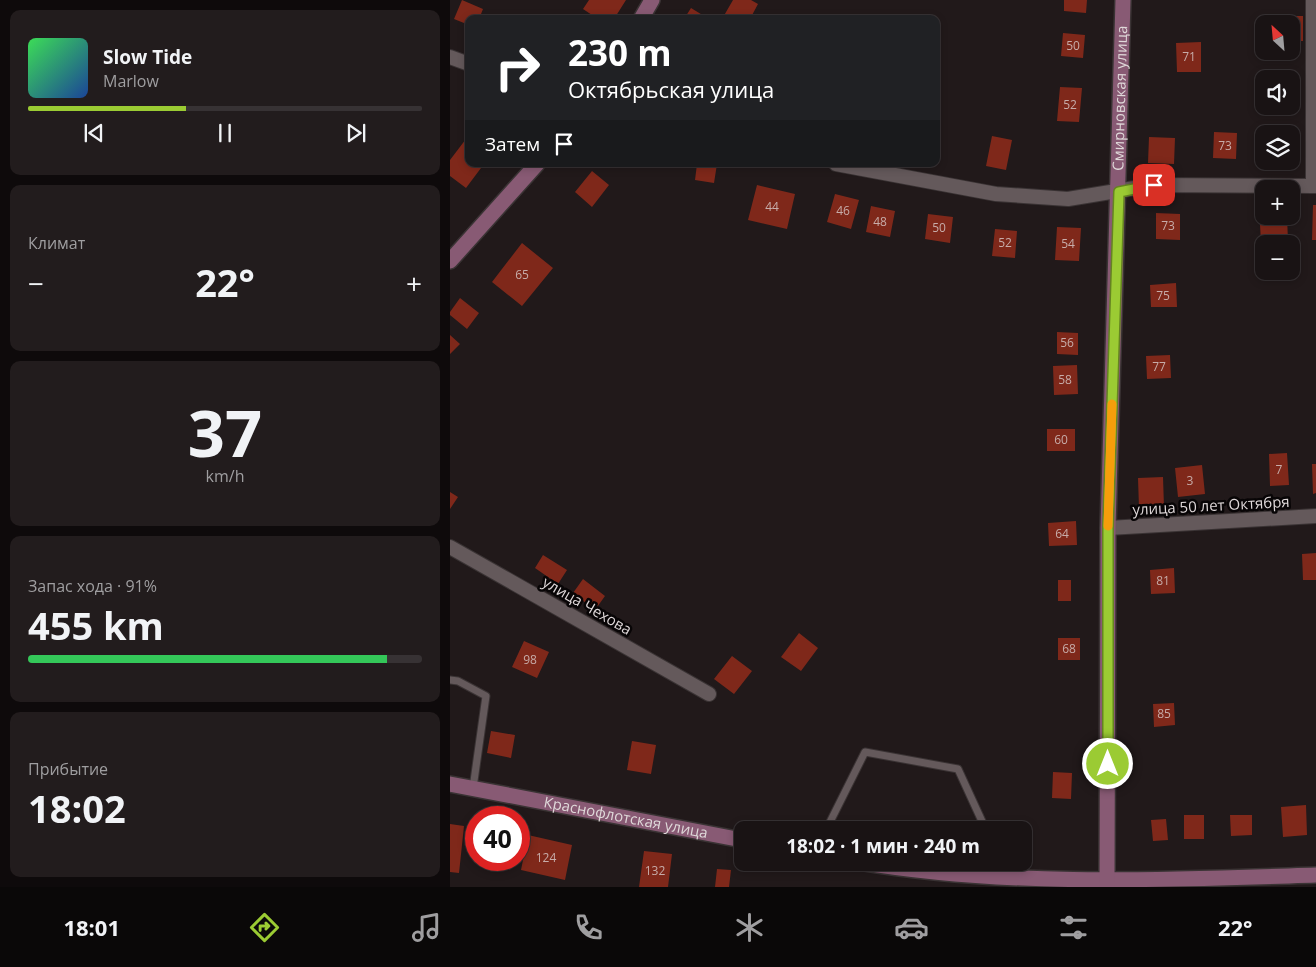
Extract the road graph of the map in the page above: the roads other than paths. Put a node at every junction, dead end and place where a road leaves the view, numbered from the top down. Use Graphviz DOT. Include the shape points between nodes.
graph roads {
  1 [pos="652,0"];
  2 [pos="1123,0"];
  3 [pos="1313,0"];
  4 [pos="643,15"];
  5 [pos="450,57"];
  6 [pos="465,63"];
  7 [pos="534,167"];
  8 [pos="852,167"];
  9 [pos="1314,186"];
  10 [pos="1119,192"];
  11 [pos="450,261"];
  12 [pos="1316,516"];
  13 [pos="1108,528"];
  14 [pos="450,547"];
  15 [pos="450,680"];
  16 [pos="709,694"];
  17 [pos="450,784"];
  18 [pos="473,788"];
  19 [pos="830,821"];
  20 [pos="982,821"];
  21 [pos="734,838"];
  22 [pos="903,871"];
  23 [pos="1002,871"];
  24 [pos="1316,875"];
  25 [pos="1003,880"];
  26 [pos="1108,884"];
  1 -- 4 [label="street"];
  2 -- 10 [label="street, Смирновская улица"];
  3 -- 9 [label="street"];
  5 -- 6 [label="street"];
  7 -- 11 [label="street"];
  8 -- 10 [label="street" via="996,194 1068,199"];
  9 -- 10 [label="street" via="1154,185"];
  10 -- 13 [label="street, Смирновская улица"];
  12 -- 13 [label="street, улица 50 лет Октября"];
  13 -- 26 [label="street, Смирновская улица"];
  14 -- 16 [label="street, улица Чехова"];
  15 -- 18 [label="lane" via="486,696"];
  17 -- 18 [label="street, Краснофлотская улица"];
  18 -- 21 [label="street, Краснофлотская улица"];
  19 -- 20 [label="lane" via="865,752 958,768"];
  22 -- 25 [label="street"];
  23 -- 25 [label="lane"];
  24 -- 26 [label="street"];
  25 -- 26 [label="street"];
}
